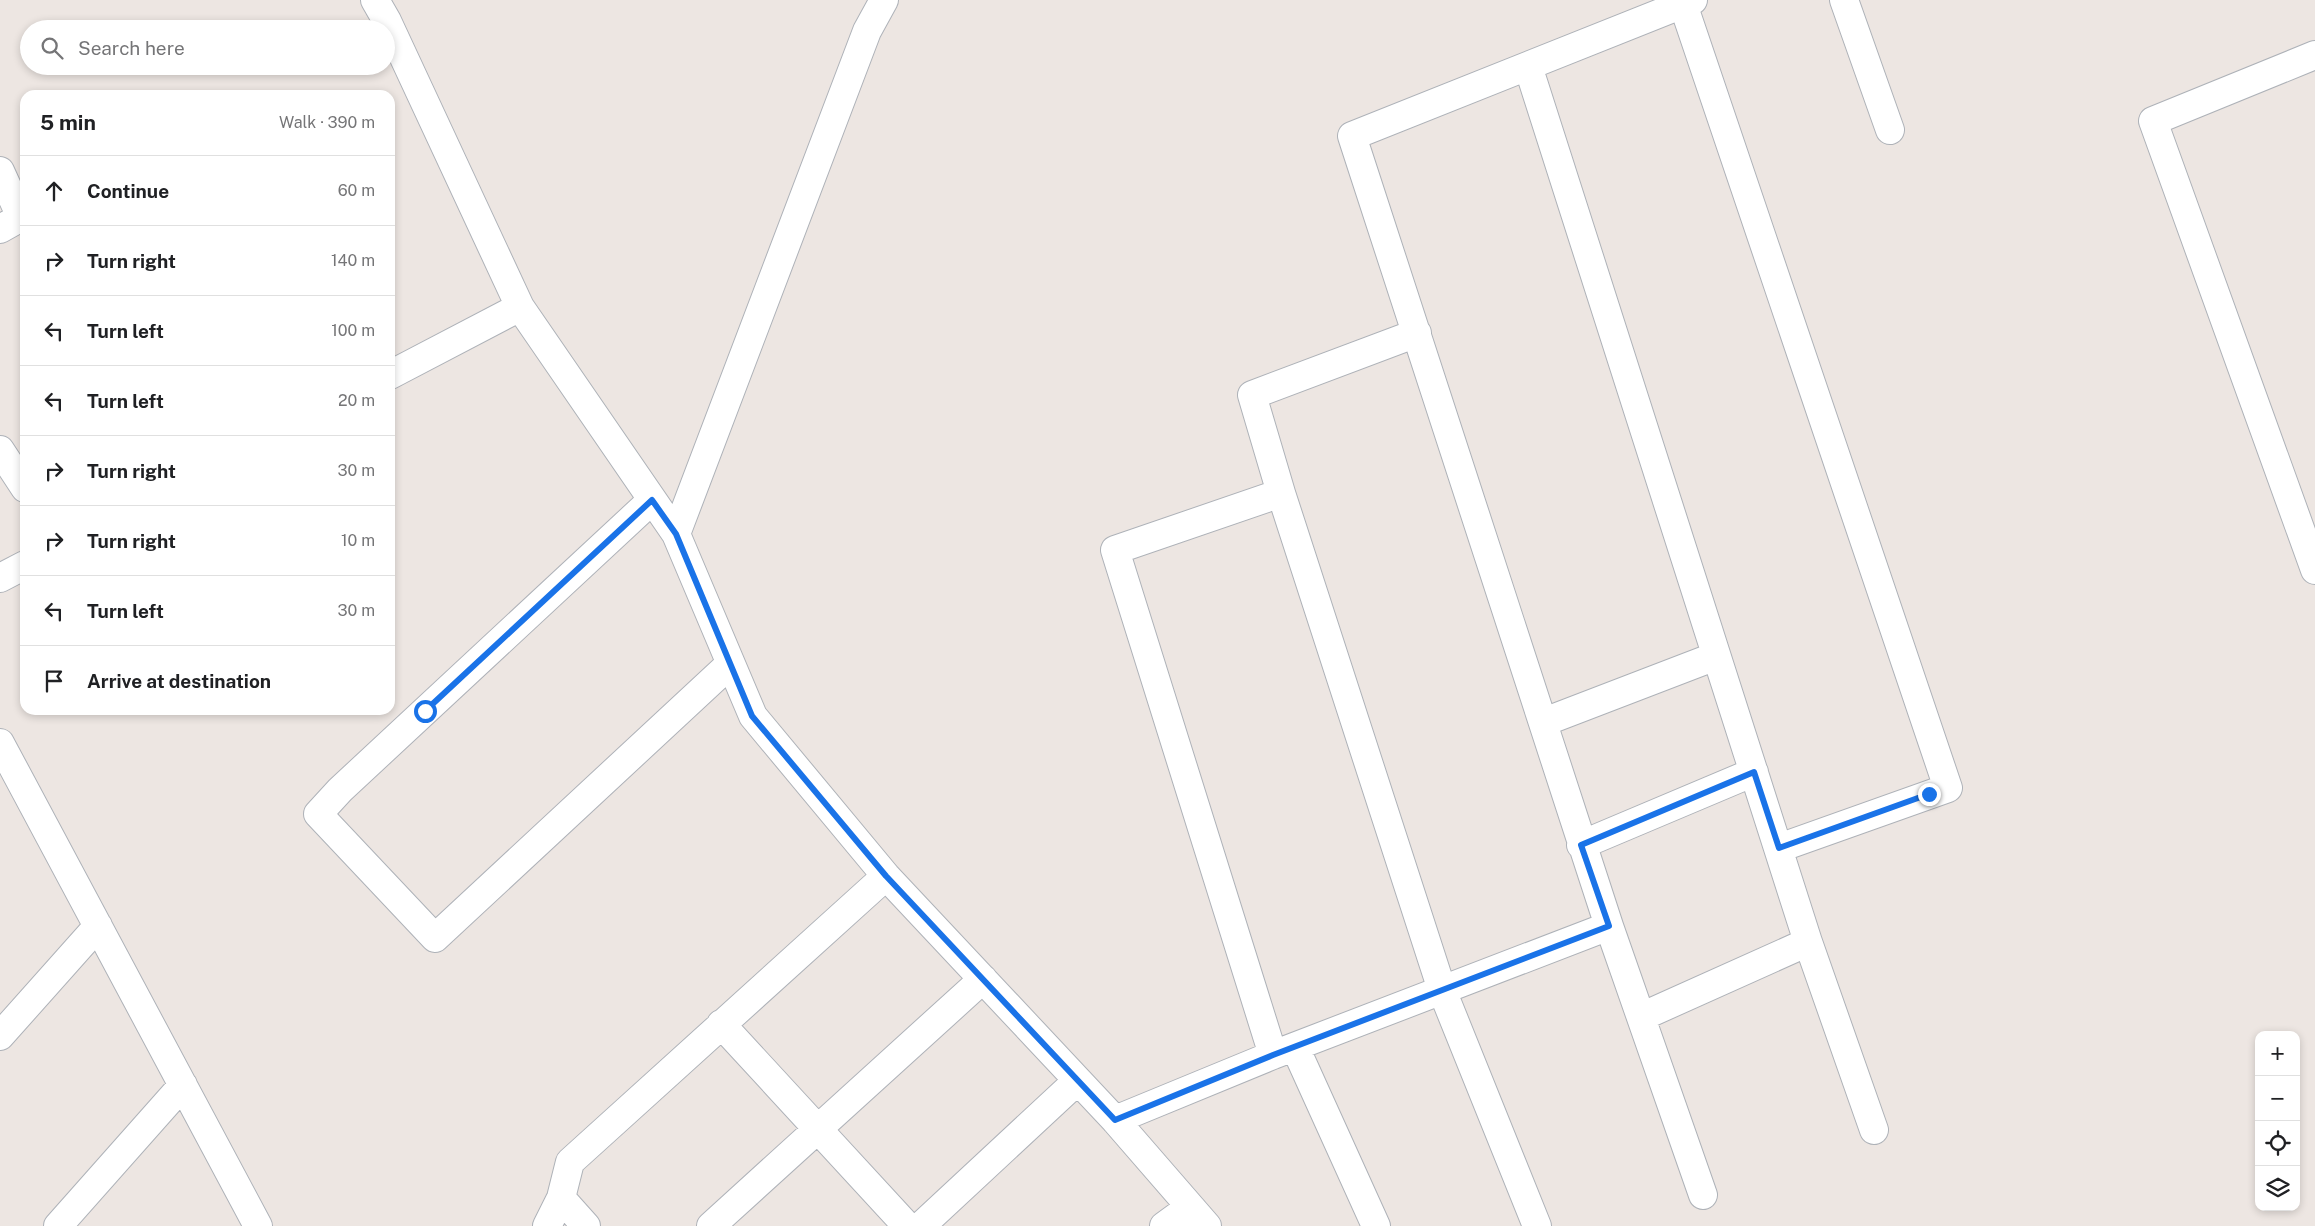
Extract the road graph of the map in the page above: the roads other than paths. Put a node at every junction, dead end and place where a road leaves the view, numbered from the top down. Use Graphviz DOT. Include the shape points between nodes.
graph roads {
  1 [pos="374,0"];
  2 [pos="884,0"];
  3 [pos="1844,0"];
  4 [pos="1688,2"];
  5 [pos="386,20"];
  6 [pos="395,38"];
  7 [pos="2315,55"];
  8 [pos="1528,66"];
  9 [pos="1890,130"];
  10 [pos="0,171"];
  11 [pos="15,221"];
  12 [pos="520,308"];
  13 [pos="1416,333"];
  14 [pos="395,372"];
  15 [pos="0,450"];
  16 [pos="20,480"];
  17 [pos="1281,494"];
  18 [pos="652,500"];
  19 [pos="676,534"];
  20 [pos="20,568"];
  21 [pos="2315,570"];
  22 [pos="0,578"];
  23 [pos="1716,656"];
  24 [pos="730,664"];
  25 [pos="1544,722"];
  26 [pos="0,743"];
  27 [pos="1754,772"];
  28 [pos="1581,845"];
  29 [pos="1779,848"];
  30 [pos="886,876"];
  31 [pos="98,926"];
  32 [pos="1609,926"];
  33 [pos="1808,942"];
  34 [pos="983,980"];
  35 [pos="1442,990"];
  36 [pos="1641,1017"];
  37 [pos="721,1024"];
  38 [pos="0,1036"];
  39 [pos="1284,1051"];
  40 [pos="1077,1081"];
  41 [pos="183,1085"];
  42 [pos="1115,1120"];
  43 [pos="818,1130"];
  44 [pos="1874,1130"];
  45 [pos="1703,1195"];
  46 [pos="561,1198"];
  47 [pos="1198,1216"];
  48 [pos="58,1226"];
  49 [pos="258,1226"];
  50 [pos="547,1226"];
  51 [pos="586,1226"];
  52 [pos="711,1226"];
  53 [pos="907,1226"];
  54 [pos="921,1226"];
  55 [pos="1164,1226"];
  56 [pos="1376,1226"];
  57 [pos="1537,1226"];
  1 -- 5 [label="street"];
  2 -- 19 [label="street" via="867,31"];
  3 -- 9 [label="street"];
  4 -- 8 [label="street"];
  4 -- 29 [label="street" via="1948,788"];
  6 -- 12 [label="street"];
  7 -- 21 [label="street" via="2153,122"];
  8 -- 13 [label="street" via="1352,136"];
  8 -- 23 [label="street"];
  10 -- 11 [label="street"];
  12 -- 14 [label="street"];
  12 -- 18 [label="street"];
  13 -- 17 [label="street" via="1252,395"];
  13 -- 25 [label="street"];
  15 -- 16 [label="street"];
  17 -- 35 [label="street"];
  17 -- 39 [label="street" via="1115,550"];
  18 -- 19 [label="street"];
  18 -- 24 [label="street" via="318,814 434,938"];
  19 -- 24 [label="street"];
  20 -- 22 [label="street"];
  23 -- 25 [label="street"];
  23 -- 27 [label="street"];
  24 -- 30 [label="street" via="752,716"];
  25 -- 28 [label="street"];
  26 -- 31 [label="street"];
  27 -- 28 [label="street"];
  27 -- 29 [label="street"];
  28 -- 32 [label="street"];
  29 -- 33 [label="street"];
  30 -- 34 [label="street"];
  30 -- 37 [label="street"];
  31 -- 38 [label="street"];
  31 -- 41 [label="street"];
  32 -- 35 [label="street"];
  32 -- 36 [label="street"];
  33 -- 36 [label="street"];
  33 -- 44 [label="street"];
  34 -- 40 [label="street"];
  34 -- 43 [label="street"];
  35 -- 39 [label="street"];
  35 -- 57 [label="street"];
  36 -- 45 [label="street"];
  37 -- 43 [label="street"];
  37 -- 46 [label="street" via="570,1162"];
  39 -- 42 [label="street"];
  39 -- 56 [label="street"];
  40 -- 42 [label="street"];
  40 -- 54 [label="street"];
  41 -- 48 [label="street"];
  41 -- 49 [label="street"];
  42 -- 47 [label="street"];
  43 -- 52 [label="street"];
  43 -- 53 [label="street"];
  46 -- 50 [label="street"];
  46 -- 51 [label="street"];
  47 -- 55 [label="street"];
}
